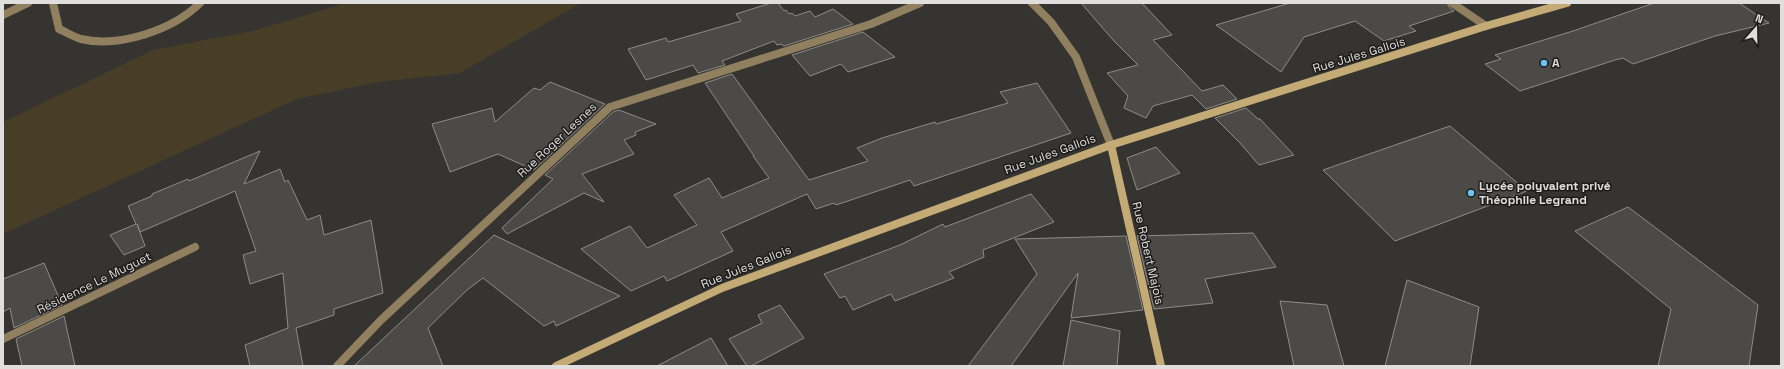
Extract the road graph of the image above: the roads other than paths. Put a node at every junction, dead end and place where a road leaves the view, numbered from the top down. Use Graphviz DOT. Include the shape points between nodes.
graph roads {
  1 [pos="28,3"];
  2 [pos="52,3"];
  3 [pos="200,3"];
  4 [pos="920,3"];
  5 [pos="1032,3"];
  6 [pos="1452,3"];
  7 [pos="1567,3"];
  8 [pos="3,15"];
  9 [pos="1486,26"];
  10 [pos="1111,145"];
  11 [pos="195,248"];
  12 [pos="3,339"];
  13 [pos="336,366"];
  14 [pos="556,366"];
  15 [pos="1161,366"];
  1 -- 8 [label="street"];
  2 -- 3 [label="street" via="59,29 83,39 112,41 148,34 179,20"];
  4 -- 13 [label="street, Rue Roger Lesnes" via="871,24 610,107 387,314"];
  5 -- 10 [label="street" via="1051,22 1076,57"];
  6 -- 9 [label="street"];
  7 -- 9 [label="street, Rue Jules Gallois"];
  9 -- 10 [label="street, Rue Jules Gallois"];
  10 -- 14 [label="street, Rue Jules Gallois" via="722,288"];
  10 -- 15 [label="street, Rue Robert Majois"];
  11 -- 12 [label="street, Résidence Le Muguet"];
}
